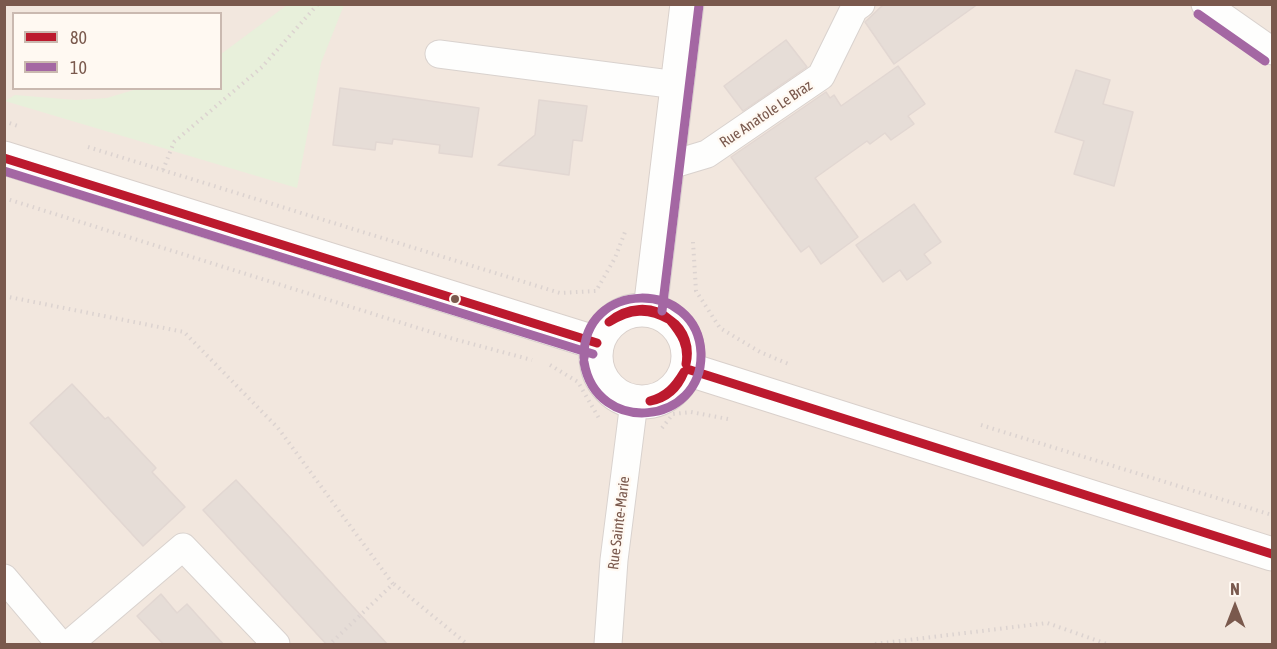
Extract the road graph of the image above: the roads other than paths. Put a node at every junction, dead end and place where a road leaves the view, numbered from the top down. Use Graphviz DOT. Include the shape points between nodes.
graph roads {
  1 [pos="687,4"];
  2 [pos="861,4"];
  3 [pos="1205,4"];
  4 [pos="1272,51"];
  5 [pos="439,54"];
  6 [pos="677,85"];
  7 [pos="4,158"];
  8 [pos="667,166"];
  9 [pos="650,309"];
  10 [pos="597,344"];
  11 [pos="687,369"];
  12 [pos="634,402"];
  13 [pos="1272,554"];
  14 [pos="4,578"];
  15 [pos="60,645"];
  16 [pos="69,645"];
  17 [pos="276,645"];
  18 [pos="608,645"];
  1 -- 6 [label="main road"];
  2 -- 8 [label="street, Rue Anatole Le Braz" via="854,9 820,76 707,154"];
  3 -- 4 [label="street"];
  5 -- 6 [label="street"];
  6 -- 8 [label="main road"];
  7 -- 10 [label="main road"];
  8 -- 9 [label="main road"];
  9 -- 10 [label="main road" via="636,309 617,317"];
  9 -- 11 [label="main road" via="671,320 685,338 689,353"];
  10 -- 12 [label="main road" via="596,359 603,380 620,396"];
  11 -- 12 [label="main road" via="681,381 661,398"];
  11 -- 13 [label="main road"];
  12 -- 18 [label="street, Rue Sainte-Marie" via="614,560"];
  14 -- 15 [label="street"];
  16 -- 17 [label="street" via="183,547"];
}
